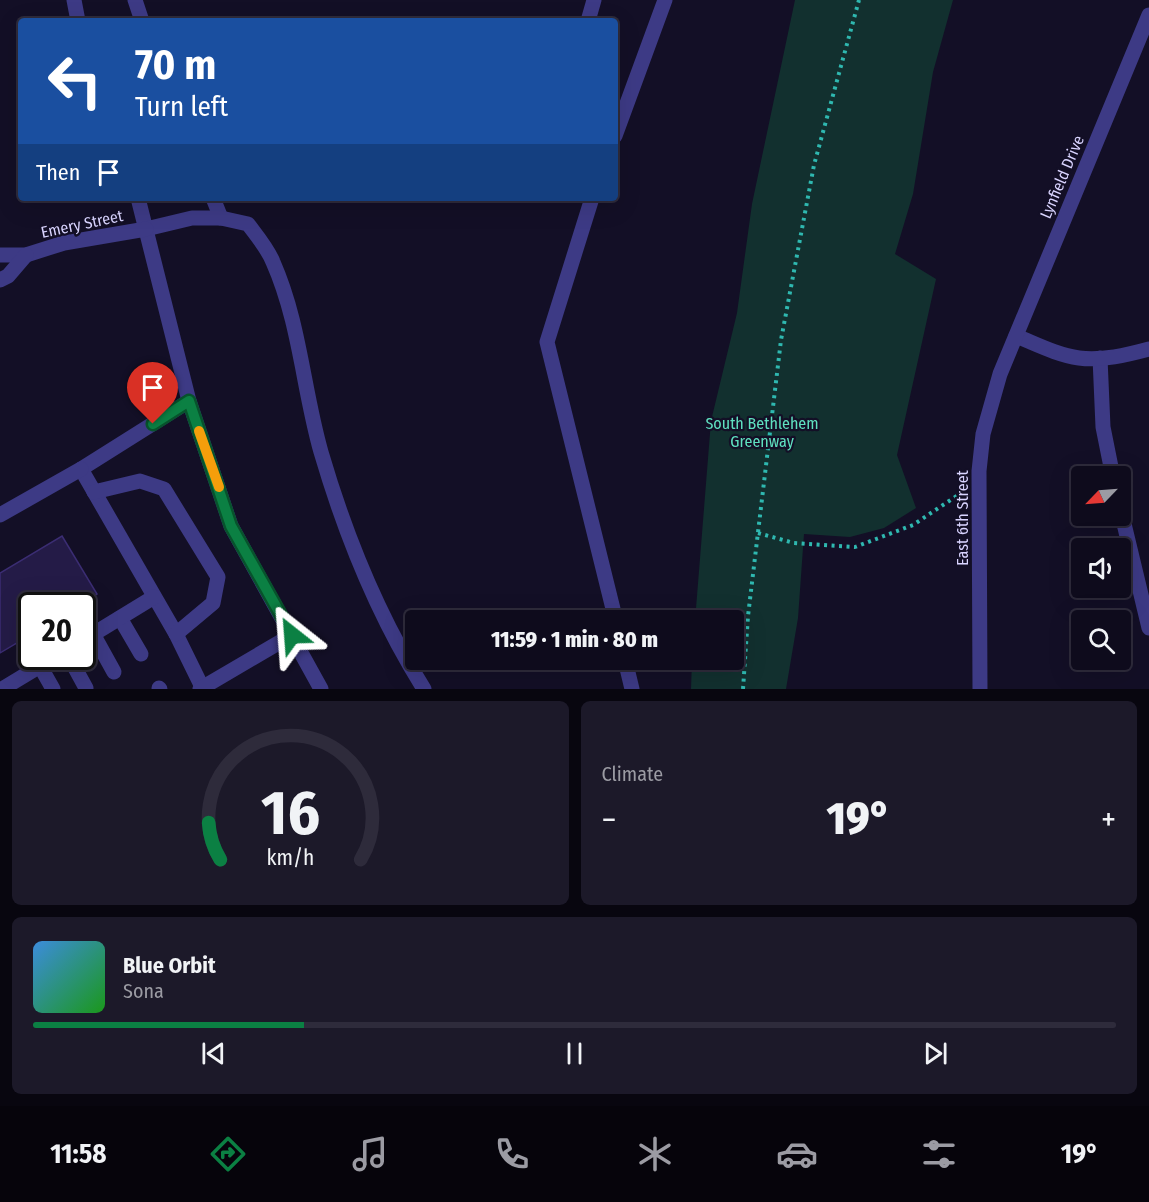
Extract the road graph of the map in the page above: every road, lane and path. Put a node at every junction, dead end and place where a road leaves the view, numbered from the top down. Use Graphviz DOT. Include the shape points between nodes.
graph roads {
  1 [pos="74,0"];
  2 [pos="135,0"];
  3 [pos="594,0"];
  4 [pos="665,0"];
  5 [pos="859,0"];
  6 [pos="1149,15"];
  7 [pos="77,18"];
  8 [pos="141,18"];
  9 [pos="589,18"];
  10 [pos="618,128"];
  11 [pos="139,201"];
  12 [pos="214,201"];
  13 [pos="591,201"];
  14 [pos="221,218"];
  15 [pos="146,229"];
  16 [pos="0,255"];
  17 [pos="26,255"];
  18 [pos="0,280"];
  19 [pos="1016,336"];
  20 [pos="1149,349"];
  21 [pos="1009,352"];
  22 [pos="1100,358"];
  23 [pos="189,401"];
  24 [pos="1111,466"];
  25 [pos="81,469"];
  26 [pos="979,490"];
  27 [pos="94,492"];
  28 [pos="0,515"];
  29 [pos="1125,526"];
  30 [pos="758,533"];
  31 [pos="154,597"];
  32 [pos="613,610"];
  33 [pos="120,618"];
  34 [pos="1149,628"];
  35 [pos="96,632"];
  36 [pos="176,634"];
  37 [pos="292,635"];
  38 [pos="96,648"];
  39 [pos="141,654"];
  40 [pos="34,670"];
  41 [pos="42,670"];
  42 [pos="76,670"];
  43 [pos="627,670"];
  44 [pos="114,672"];
  45 [pos="8,687"];
  46 [pos="86,688"];
  47 [pos="53,689"];
  48 [pos="202,689"];
  49 [pos="321,689"];
  50 [pos="424,689"];
  51 [pos="632,689"];
  52 [pos="743,689"];
  53 [pos="980,689"];
  1 -- 7 [label="street"];
  2 -- 8 [label="street"];
  3 -- 9 [label="street"];
  4 -- 10 [label="street"];
  5 -- 30 [label="path" via="810,188 781,340"];
  6 -- 19 [label="street, Lynfield Drive"];
  11 -- 15 [label="street"];
  12 -- 14 [label="street"];
  13 -- 32 [label="street" via="547,342"];
  14 -- 15 [label="street, Emery Street" via="192,218"];
  14 -- 50 [label="street, Emery Street" via="248,224 273,260 292,315 321,451 350,536 373,595"];
  15 -- 17 [label="street, Emery Street" via="64,243"];
  15 -- 23 [label="street"];
  16 -- 17 [label="street, Emery Street"];
  17 -- 18 [label="street, Emery Street"];
  19 -- 21 [label="street, Lynfield Drive"];
  19 -- 22 [label="street" via="1078,358"];
  20 -- 22 [label="street"];
  21 -- 26 [label="street, East 6th Street" via="987,417"];
  22 -- 24 [label="street" via="1101,416"];
  23 -- 25 [label="street"];
  23 -- 37 [label="street" via="231,526"];
  25 -- 27 [label="street"];
  25 -- 28 [label="street"];
  26 -- 30 [label="path" via="958,495 913,525 855,547 794,543"];
  26 -- 53 [label="street, East 6th Street"];
  27 -- 31 [label="street"];
  27 -- 36 [label="street" via="140,481 164,489 218,577 213,603"];
  29 -- 34 [label="street"];
  30 -- 52 [label="path"];
  31 -- 33 [label="street"];
  31 -- 36 [label="street"];
  33 -- 35 [label="street"];
  33 -- 39 [label="street"];
  36 -- 48 [label="street"];
  37 -- 48 [label="street"];
  37 -- 49 [label="street"];
  38 -- 44 [label="street"];
  40 -- 45 [label="street"];
  41 -- 47 [label="street"];
  42 -- 46 [label="street"];
  43 -- 51 [label="street"];
}
